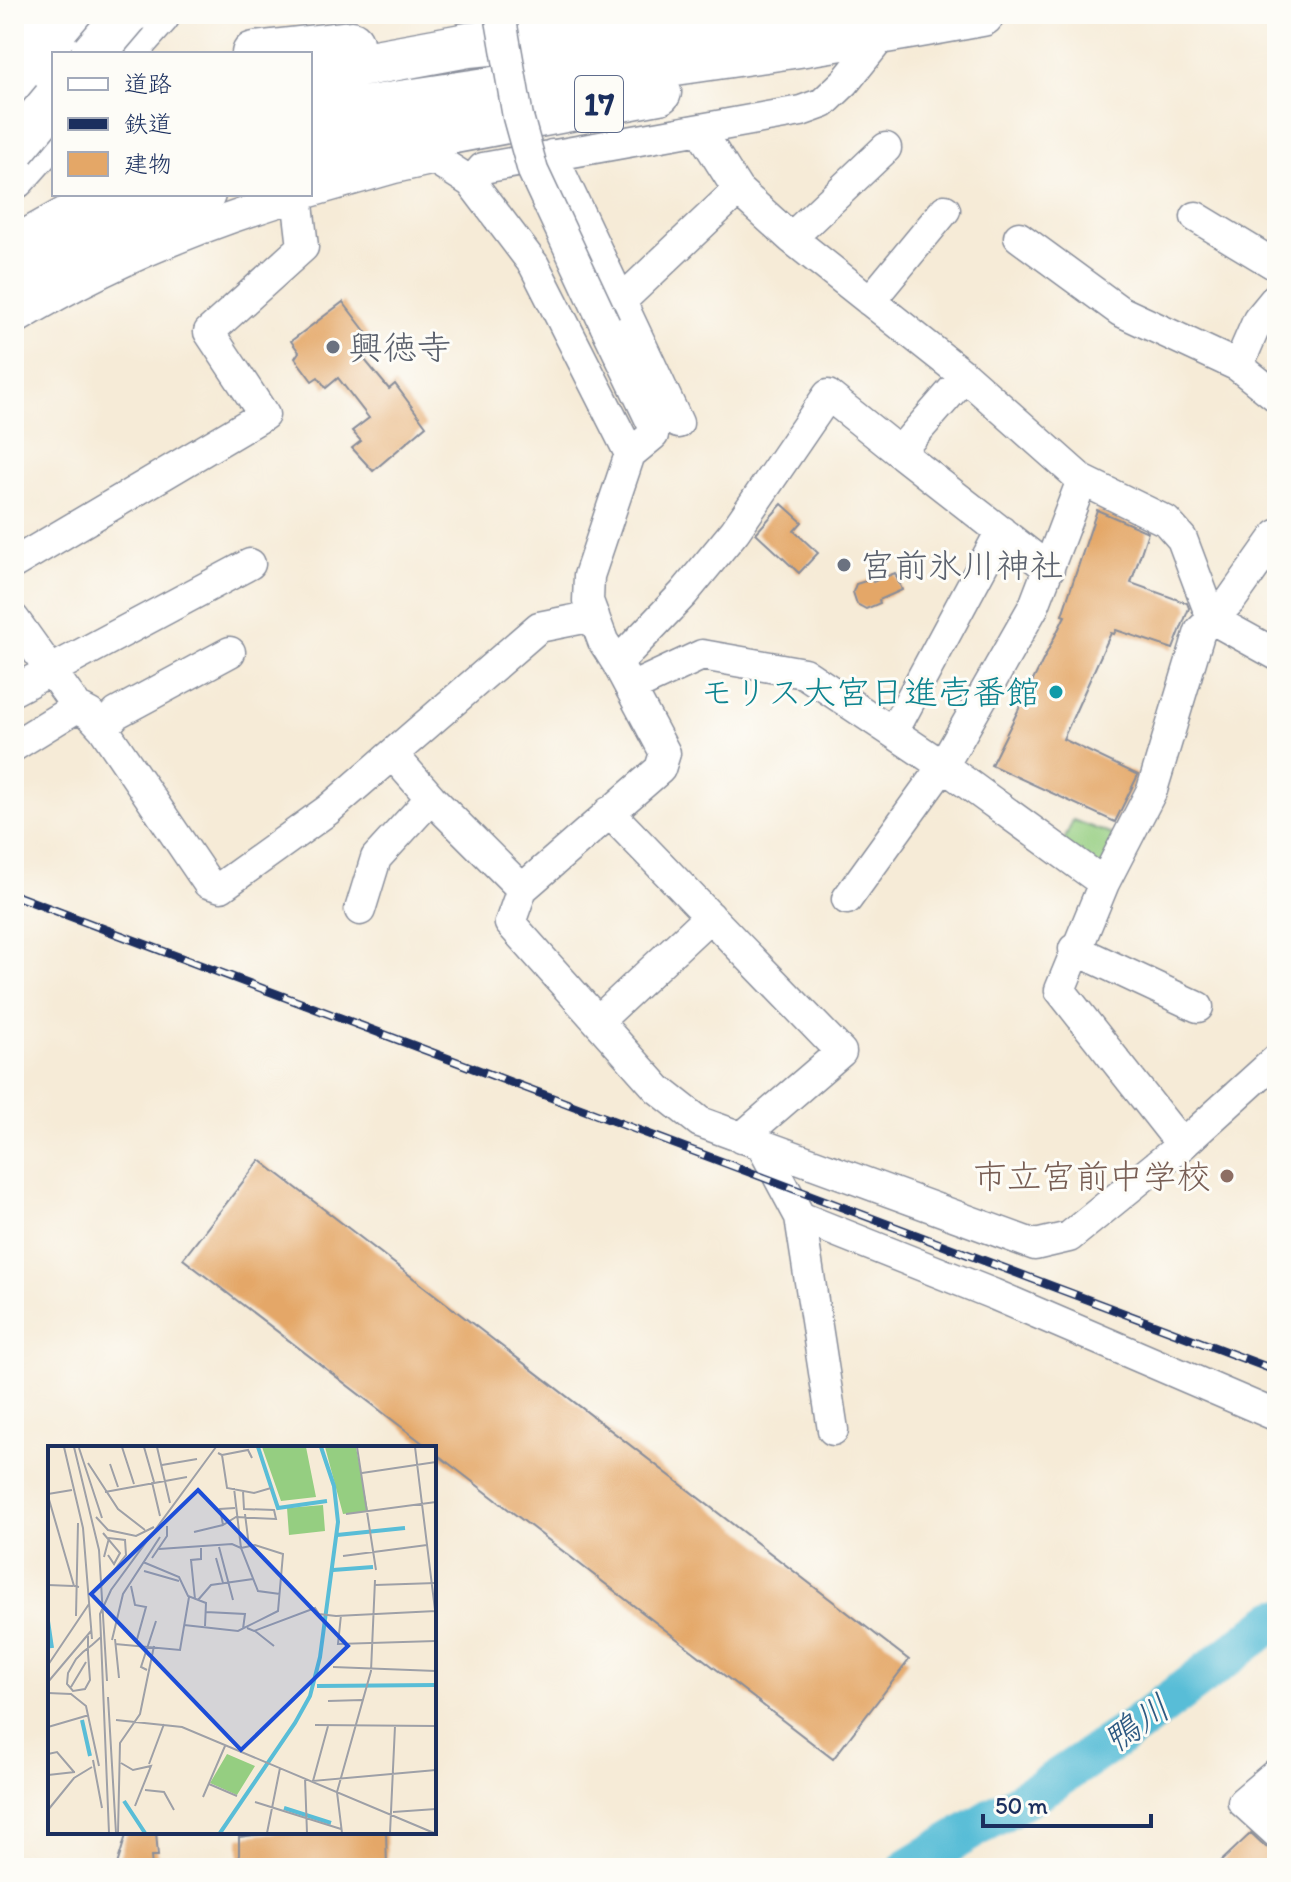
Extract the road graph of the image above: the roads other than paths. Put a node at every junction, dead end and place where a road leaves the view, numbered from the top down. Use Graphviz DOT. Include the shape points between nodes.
graph roads {
  1 [pos="127,14"];
  2 [pos="148,14"];
  3 [pos="158,14"];
  4 [pos="500,14"];
  5 [pos="807,14"];
  6 [pos="982,14"];
  7 [pos="885,32"];
  8 [pos="468,45"];
  9 [pos="56,52"];
  10 [pos="95,52"];
  11 [pos="124,52"];
  12 [pos="272,52"];
  13 [pos="39,59"];
  14 [pos="312,74"];
  15 [pos="14,82"];
  16 [pos="14,97"];
  17 [pos="52,102"];
  18 [pos="312,118"];
  19 [pos="52,130"];
  20 [pos="700,130"];
  21 [pos="52,132"];
  22 [pos="14,141"];
  23 [pos="14,148"];
  24 [pos="886,148"];
  25 [pos="404,149"];
  26 [pos="312,150"];
  27 [pos="552,155"];
  28 [pos="52,173"];
  29 [pos="14,180"];
  30 [pos="471,182"];
  31 [pos="312,183"];
  32 [pos="312,183"];
  33 [pos="738,190"];
  34 [pos="127,196"];
  35 [pos="198,196"];
  36 [pos="280,196"];
  37 [pos="305,196"];
  38 [pos="945,210"];
  39 [pos="1196,217"];
  40 [pos="1019,237"];
  41 [pos="791,238"];
  42 [pos="14,249"];
  43 [pos="1277,266"];
  44 [pos="14,288"];
  45 [pos="1277,297"];
  46 [pos="870,301"];
  47 [pos="613,313"];
  48 [pos="14,320"];
  49 [pos="1238,366"];
  50 [pos="965,376"];
  51 [pos="1277,397"];
  52 [pos="678,423"];
  53 [pos="899,452"];
  54 [pos="630,454"];
  55 [pos="1082,480"];
  56 [pos="1001,531"];
  57 [pos="1277,535"];
  58 [pos="14,563"];
  59 [pos="250,564"];
  60 [pos="1049,569"];
  61 [pos="594,616"];
  62 [pos="1212,619"];
  63 [pos="16,624"];
  64 [pos="230,652"];
  65 [pos="1277,655"];
  66 [pos="50,672"];
  67 [pos="624,675"];
  68 [pos="14,690"];
  69 [pos="77,707"];
  70 [pos="103,728"];
  71 [pos="893,732"];
  72 [pos="14,746"];
  73 [pos="393,755"];
  74 [pos="943,766"];
  75 [pos="431,798"];
  76 [pos="609,812"];
  77 [pos="1104,883"];
  78 [pos="522,889"];
  79 [pos="847,899"];
  80 [pos="360,910"];
  81 [pos="710,916"];
  82 [pos="1074,949"];
  83 [pos="1198,1007"];
  84 [pos="598,1021"];
  85 [pos="1277,1059"];
  86 [pos="752,1142"];
  87 [pos="1182,1145"];
  88 [pos="800,1217"];
  89 [pos="1277,1416"];
  90 [pos="833,1430"];
  91 [pos="1277,1773"];
  92 [pos="1277,1833"];
  1 -- 10 [label="highway, bridge"];
  2 -- 9 [label="highway"];
  3 -- 11 [label="highway"];
  4 -- 47 [label="street, bridge" via="533,171"];
  5 -- 8 [label="highway"];
  6 -- 7 [label="highway"];
  7 -- 18 [label="highway"];
  7 -- 20 [label="street" via="823,103"];
  7 -- 25 [label="highway, 17" via="823,58"];
  8 -- 12 [label="highway" via="406,37"];
  8 -- 14 [label="highway"];
  13 -- 15 [label="highway"];
  13 -- 16 [label="highway"];
  17 -- 23 [label="highway, bridge"];
  19 -- 22 [label="highway, bridge"];
  20 -- 27 [label="street"];
  20 -- 33 [label="street"];
  21 -- 29 [label="highway"];
  24 -- 41 [label="street"];
  25 -- 26 [label="highway"];
  25 -- 30 [label="street"];
  25 -- 31 [label="highway, 17"];
  25 -- 32 [label="street"];
  27 -- 30 [label="street" via="483,168"];
  27 -- 47 [label="street"];
  28 -- 29 [label="highway"];
  30 -- 54 [label="street" via="534,265"];
  33 -- 41 [label="street"];
  33 -- 47 [label="street"];
  34 -- 42 [label="highway" via="76,214"];
  35 -- 44 [label="highway" via="96,241"];
  36 -- 48 [label="street" via="157,245"];
  37 -- 58 [label="street" via="303,247 209,332 264,415"];
  38 -- 46 [label="street"];
  39 -- 43 [label="street"];
  40 -- 49 [label="street" via="1120,311"];
  41 -- 46 [label="street"];
  45 -- 49 [label="street" via="1258,320"];
  46 -- 50 [label="street"];
  47 -- 52 [label="street"];
  47 -- 54 [label="street" via="654,427 653,435"];
  49 -- 51 [label="street"];
  50 -- 53 [label="street"];
  50 -- 55 [label="street"];
  53 -- 56 [label="street"];
  53 -- 67 [label="street" via="828,395 735,531"];
  54 -- 61 [label="street" via="589,576 588,601"];
  55 -- 60 [label="street"];
  55 -- 62 [label="street" via="1166,521 1182,539"];
  56 -- 60 [label="street"];
  56 -- 71 [label="street"];
  57 -- 62 [label="street"];
  59 -- 66 [label="street"];
  60 -- 74 [label="street" via="1034,606"];
  61 -- 67 [label="street"];
  61 -- 73 [label="street" via="539,627"];
  62 -- 65 [label="street"];
  62 -- 77 [label="street" via="1200,631 1152,790"];
  63 -- 66 [label="street"];
  64 -- 70 [label="street" via="117,713"];
  66 -- 68 [label="street"];
  66 -- 69 [label="street"];
  67 -- 71 [label="street" via="702,655 804,673"];
  67 -- 76 [label="street" via="665,753 660,769"];
  69 -- 70 [label="street"];
  69 -- 72 [label="street"];
  70 -- 73 [label="street" via="208,883 221,887 328,810"];
  71 -- 74 [label="street"];
  73 -- 75 [label="street"];
  74 -- 77 [label="street"];
  74 -- 79 [label="street"];
  75 -- 78 [label="street"];
  75 -- 80 [label="street" via="376,858"];
  76 -- 78 [label="street"];
  76 -- 81 [label="street"];
  77 -- 82 [label="street"];
  78 -- 84 [label="street" via="510,923"];
  81 -- 84 [label="street"];
  81 -- 86 [label="street" via="841,1052"];
  82 -- 83 [label="street"];
  82 -- 87 [label="street" via="1060,990"];
  84 -- 86 [label="street" via="658,1089 700,1122"];
  85 -- 87 [label="street"];
  86 -- 87 [label="street" via="1035,1245 1069,1237"];
  86 -- 88 [label="street"];
  88 -- 89 [label="street"];
  88 -- 90 [label="street"];
  91 -- 92 [label="street" via="1243,1802"];
}
